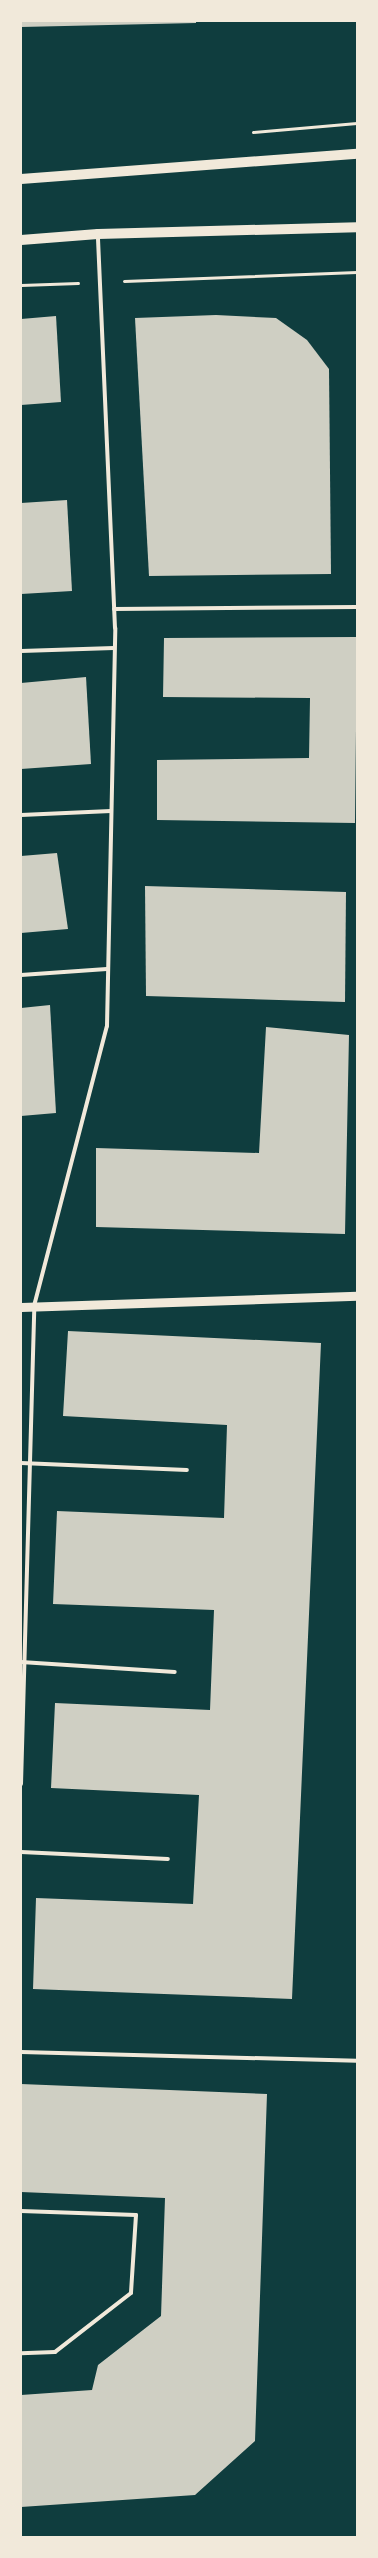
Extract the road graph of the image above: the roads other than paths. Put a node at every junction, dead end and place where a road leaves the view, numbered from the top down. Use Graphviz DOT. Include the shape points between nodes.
graph roads {
  1 [pos="357,154"];
  2 [pos="21,178"];
  3 [pos="357,228"];
  4 [pos="98,234"];
  5 [pos="21,240"];
  6 [pos="357,607"];
  7 [pos="114,609"];
  8 [pos="114,648"];
  9 [pos="21,650"];
  10 [pos="111,811"];
  11 [pos="21,815"];
  12 [pos="107,970"];
  13 [pos="21,975"];
  14 [pos="357,1296"];
  15 [pos="34,1306"];
  16 [pos="21,1307"];
  17 [pos="21,1463"];
  18 [pos="30,1464"];
  19 [pos="187,1470"];
  20 [pos="23,1662"];
  21 [pos="175,1672"];
  22 [pos="21,1784"];
  23 [pos="21,1852"];
  24 [pos="168,1859"];
  25 [pos="21,2052"];
  26 [pos="357,2061"];
  27 [pos="21,2211"];
  28 [pos="21,2353"];
  1 -- 2 [label="main road"];
  3 -- 4 [label="main road"];
  4 -- 5 [label="main road"];
  4 -- 7 [label="lane"];
  6 -- 7 [label="lane"];
  7 -- 8 [label="lane"];
  8 -- 9 [label="lane"];
  8 -- 10 [label="lane"];
  10 -- 11 [label="lane"];
  10 -- 12 [label="lane"];
  12 -- 13 [label="lane"];
  12 -- 15 [label="lane" via="107,1026"];
  14 -- 15 [label="street"];
  15 -- 16 [label="street"];
  15 -- 18 [label="lane"];
  17 -- 18 [label="lane"];
  18 -- 19 [label="lane"];
  18 -- 20 [label="lane"];
  20 -- 21 [label="lane"];
  20 -- 22 [label="lane"];
  23 -- 24 [label="lane"];
  25 -- 26 [label="lane"];
  27 -- 28 [label="lane" via="136,2215 131,2293 55,2352"];
}
